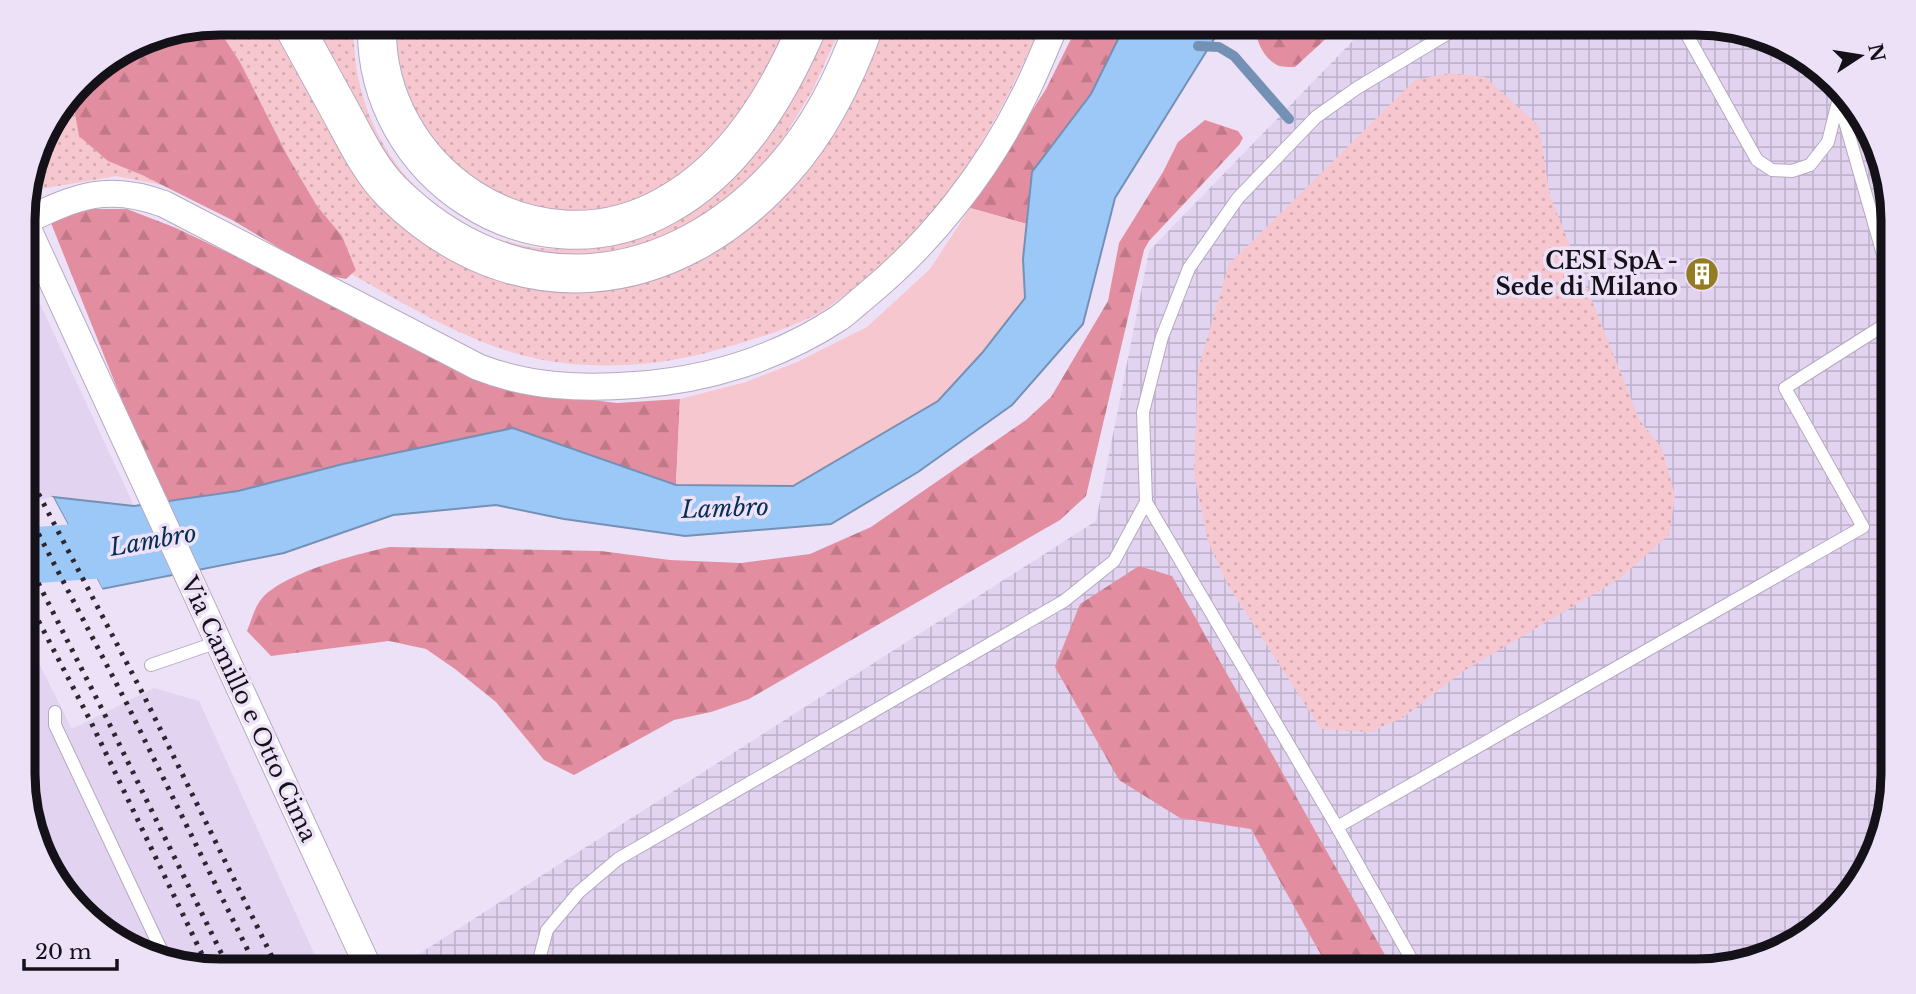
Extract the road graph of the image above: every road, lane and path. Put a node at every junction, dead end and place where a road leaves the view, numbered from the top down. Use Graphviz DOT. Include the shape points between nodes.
graph roads {
  1 [pos="299,35"];
  2 [pos="376,35"];
  3 [pos="804,35"];
  4 [pos="861,35"];
  5 [pos="1051,35"];
  6 [pos="1445,35"];
  7 [pos="1687,35"];
  8 [pos="1837,100"];
  9 [pos="1841,106"];
  10 [pos="35,214"];
  11 [pos="35,243"];
  12 [pos="1881,247"];
  13 [pos="1881,327"];
  14 [pos="1146,502"];
  15 [pos="218,642"];
  16 [pos="151,665"];
  17 [pos="55,712"];
  18 [pos="1337,827"];
  19 [pos="161,949"];
  20 [pos="364,959"];
  21 [pos="539,959"];
  22 [pos="1411,959"];
  1 -- 4 [label="highway" via="372,166 425,222 494,259 565,274 613,271 663,258 726,224 783,171 822,118"];
  2 -- 3 [label="highway" via="381,76 392,109 443,180 465,197 510,218 541,226 594,228 640,218 667,206 725,158 783,80"];
  5 -- 10 [label="street" via="1024,97 987,159 944,219 892,274 840,318 786,347 696,378 586,388 506,378 164,204 111,192 91,194"];
  6 -- 14 [label="lane" via="1316,117 1238,198 1189,268 1161,337 1143,412"];
  7 -- 8 [label="lane" via="1757,160 1772,170 1792,172 1810,165 1828,142"];
  9 -- 12 [label="lane"];
  11 -- 15 [label="street, Via Camillo e Otto Cima"];
  13 -- 18 [label="lane" via="1785,388 1863,527"];
  14 -- 18 [label="lane"];
  14 -- 21 [label="lane" via="1114,561 1064,601 618,859 579,892 547,930"];
  15 -- 16 [label="lane"];
  15 -- 20 [label="street, Via Camillo e Otto Cima"];
  17 -- 19 [label="lane" via="55,725"];
  18 -- 22 [label="lane"];
}
